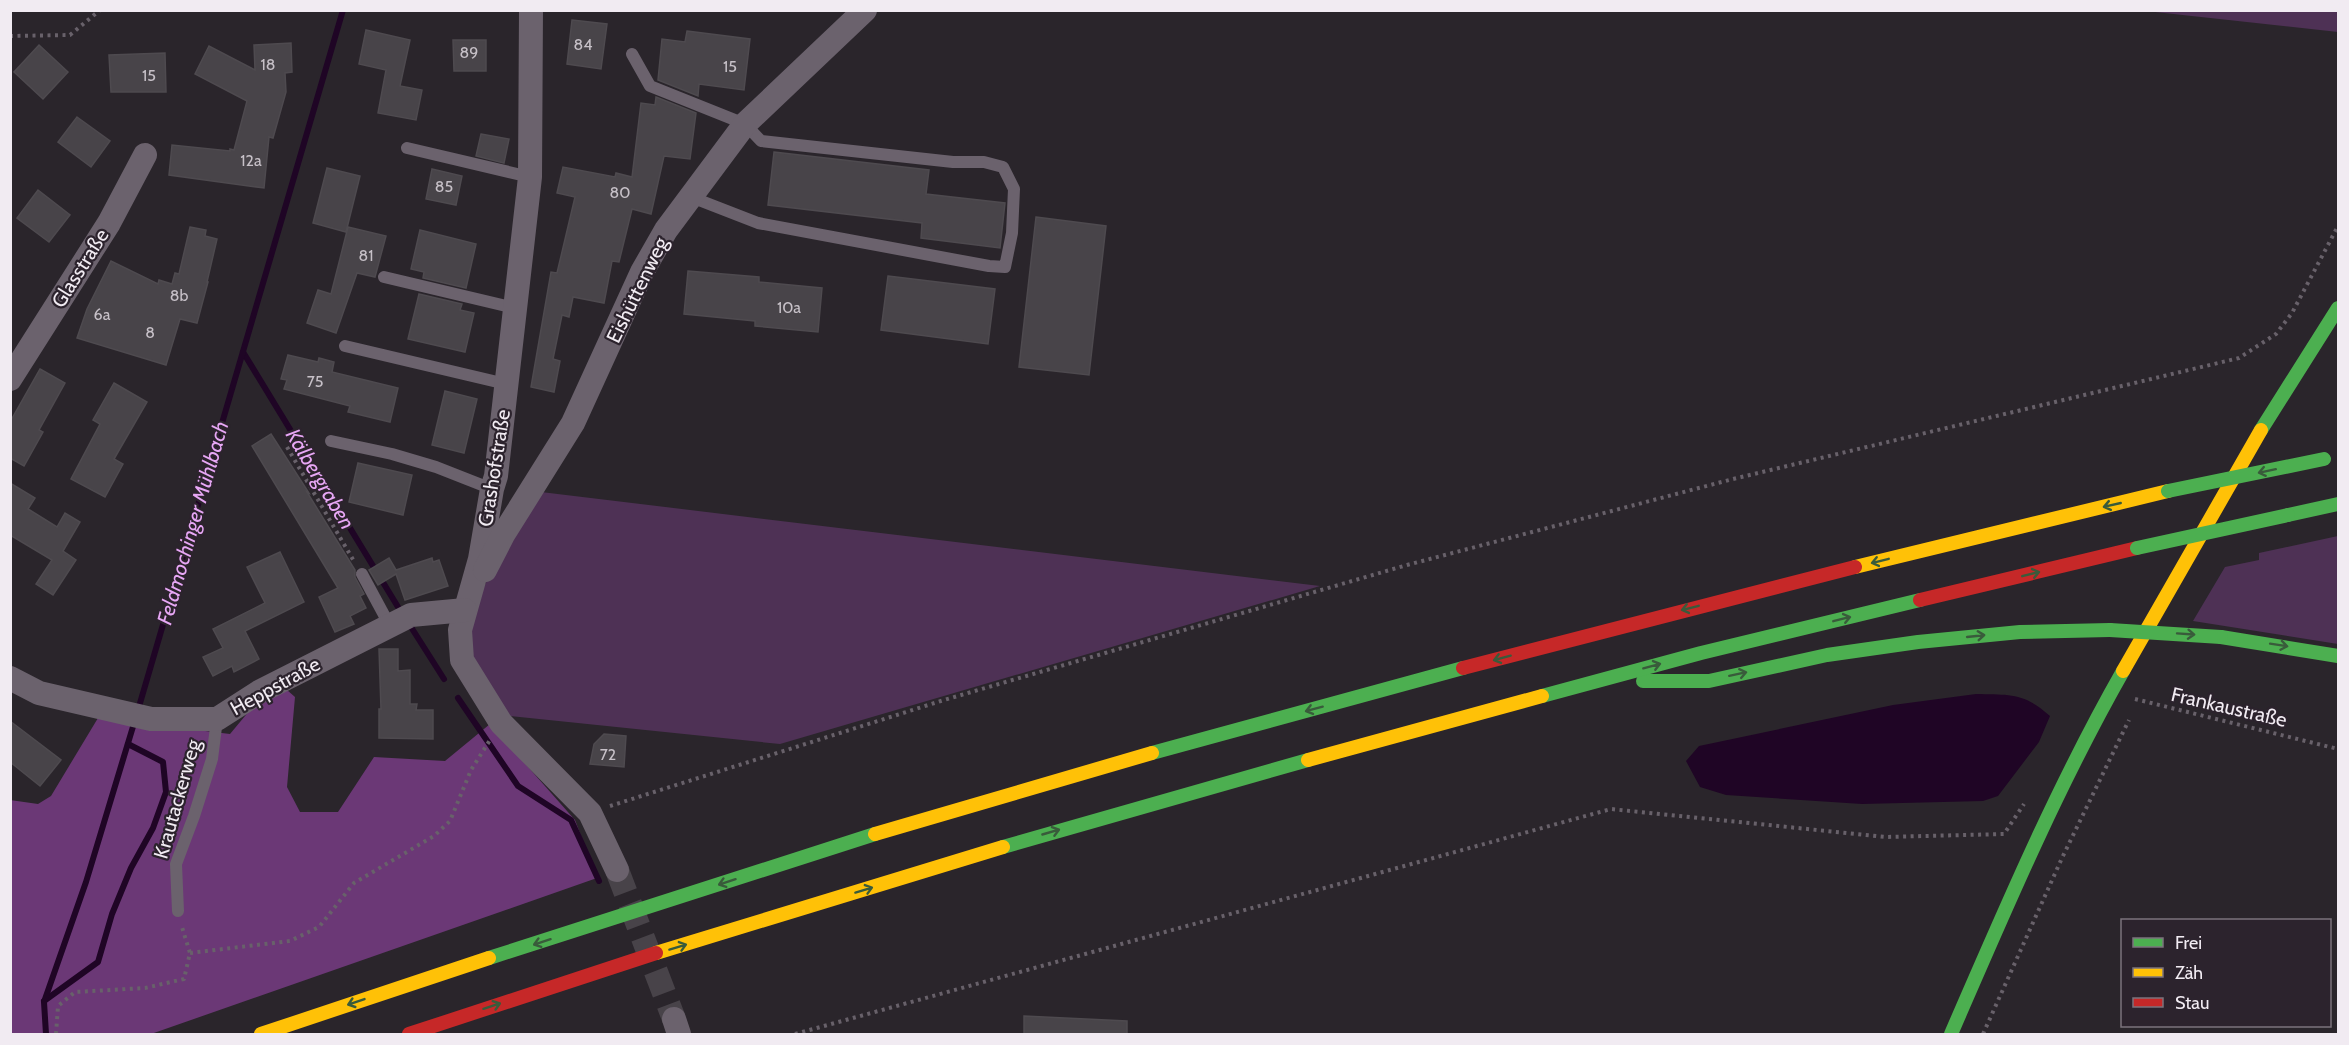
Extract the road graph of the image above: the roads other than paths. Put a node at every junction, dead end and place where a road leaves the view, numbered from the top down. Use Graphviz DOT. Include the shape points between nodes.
graph roads {
  1 [pos="531,10"];
  2 [pos="865,10"];
  3 [pos="632,54"];
  4 [pos="745,124"];
  5 [pos="407,148"];
  6 [pos="145,155"];
  7 [pos="530,177"];
  8 [pos="691,197"];
  9 [pos="384,277"];
  10 [pos="515,308"];
  11 [pos="2338,308"];
  12 [pos="345,346"];
  13 [pos="10,379"];
  14 [pos="507,384"];
  15 [pos="331,441"];
  16 [pos="2338,456"];
  17 [pos="492,489"];
  18 [pos="2338,504"];
  19 [pos="362,574"];
  20 [pos="465,610"];
  21 [pos="390,626"];
  22 [pos="2338,656"];
  23 [pos="10,678"];
  24 [pos="1596,681"];
  25 [pos="217,719"];
  26 [pos="617,870"];
  27 [pos="178,911"];
  28 [pos="261,1035"];
  29 [pos="409,1035"];
  30 [pos="1951,1035"];
  1 -- 7 [label="street, Grashofstraße"];
  2 -- 4 [label="street, Eishüttenweg"];
  3 -- 4 [label="lane" via="650,86"];
  4 -- 8 [label="street, Eishüttenweg"];
  4 -- 8 [label="lane" via="761,141 1003,167 1014,189 1012,233 1005,267 758,223"];
  5 -- 7 [label="lane"];
  6 -- 13 [label="street, Glasstraße" via="109,223"];
  7 -- 10 [label="street, Grashofstraße"];
  8 -- 20 [label="street, Eishüttenweg" via="642,272 573,423 503,534"];
  9 -- 10 [label="lane"];
  10 -- 14 [label="street, Grashofstraße"];
  11 -- 30 [label="main road" via="2276,404 2113,689 2005,910"];
  12 -- 14 [label="lane"];
  14 -- 17 [label="street, Grashofstraße"];
  15 -- 17 [label="lane" via="436,467"];
  16 -- 28 [label="main road, one-way, bridge" via="2168,491 1655,616 1038,785 771,867"];
  17 -- 20 [label="street, Grashofstraße" via="480,559"];
  24 -- 18 [label="main road, one-way, bridge" via="2137,548"];
  19 -- 21 [label="lane"];
  20 -- 21 [label="street, Heppstraße" via="411,615"];
  20 -- 26 [label="street, Grashofstraße" via="460,630 462,660 501,723 590,813"];
  21 -- 25 [label="street, Heppstraße" via="259,692"];
  24 -- 22 [label="main road, one-way, bridge" via="1709,681 1827,655 2020,632 2110,630 2221,637"];
  23 -- 25 [label="street, Heppstraße" via="39,693 151,719"];
  29 -- 24 [label="main road, one-way" via="597,972 1019,842"];
  25 -- 27 [label="lane, Krautackerweg" via="212,759 176,864"];
}
